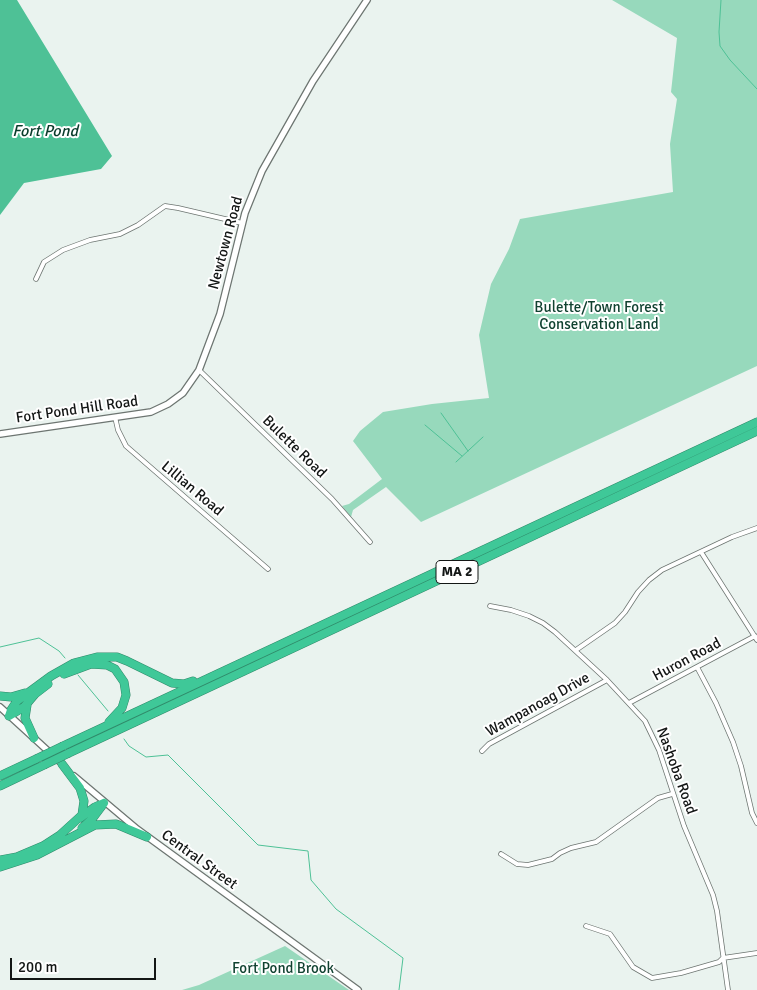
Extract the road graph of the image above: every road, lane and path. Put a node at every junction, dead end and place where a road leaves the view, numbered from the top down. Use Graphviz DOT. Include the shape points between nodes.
graph roads {
  1 [pos="367,0"];
  2 [pos="242,223"];
  3 [pos="36,279"];
  4 [pos="198,370"];
  5 [pos="156,410"];
  6 [pos="115,417"];
  7 [pos="757,422"];
  8 [pos="757,431"];
  9 [pos="0,434"];
  10 [pos="757,528"];
  11 [pos="370,542"];
  12 [pos="701,552"];
  13 [pos="268,569"];
  14 [pos="490,606"];
  15 [pos="756,638"];
  16 [pos="576,650"];
  17 [pos="697,667"];
  18 [pos="210,678"];
  19 [pos="607,680"];
  20 [pos="32,690"];
  21 [pos="0,696"];
  22 [pos="28,702"];
  23 [pos="629,703"];
  24 [pos="0,707"];
  25 [pos="9,716"];
  26 [pos="102,728"];
  27 [pos="34,738"];
  28 [pos="482,751"];
  29 [pos="62,764"];
  30 [pos="0,776"];
  31 [pos="0,786"];
  32 [pos="672,794"];
  33 [pos="104,802"];
  34 [pos="77,820"];
  35 [pos="757,823"];
  36 [pos="75,834"];
  37 [pos="146,837"];
  38 [pos="501,854"];
  39 [pos="0,860"];
  40 [pos="0,867"];
  41 [pos="586,926"];
  42 [pos="757,952"];
  43 [pos="723,958"];
  44 [pos="358,990"];
  45 [pos="728,990"];
  1 -- 2 [label="street, Newtown Road" via="292,115 252,192"];
  2 -- 3 [label="street" via="165,206 138,226 120,234 62,250 44,262"];
  2 -- 4 [label="street, Newtown Road" via="220,314"];
  4 -- 5 [label="street, Newtown Road" via="183,393"];
  4 -- 11 [label="street, Bulette Road" via="332,499"];
  5 -- 6 [label="street, Fort Pond Hill Road"];
  6 -- 9 [label="street, Fort Pond Hill Road"];
  6 -- 13 [label="street, Lillian Road" via="126,446"];
  7 -- 18 [label="highway, MA 2"];
  8 -- 31 [label="highway, MA 2, bridge"];
  10 -- 12 [label="street"];
  12 -- 15 [label="street"];
  12 -- 16 [label="street" via="662,570 649,580 615,623"];
  14 -- 16 [label="street, Nashoba Road" via="511,610 543,623"];
  15 -- 17 [label="street, Huron Road"];
  16 -- 19 [label="street, Nashoba Road"];
  17 -- 23 [label="street, Huron Road"];
  17 -- 35 [label="street" via="734,742"];
  18 -- 20 [label="highway" via="184,684 172,683 116,657 96,657 74,663"];
  18 -- 26 [label="highway, MA 2"];
  19 -- 23 [label="street, Nashoba Road"];
  19 -- 28 [label="street, Wampanoag Drive" via="489,744"];
  20 -- 21 [label="highway" via="11,697"];
  20 -- 25 [label="highway" via="17,701"];
  22 -- 25 [label="highway"];
  22 -- 26 [label="highway" via="66,673 91,664 107,665 120,675 126,696 122,708"];
  22 -- 27 [label="highway" via="25,718"];
  23 -- 32 [label="street, Nashoba Road" via="652,735"];
  24 -- 25 [label="street"];
  25 -- 27 [label="street"];
  26 -- 30 [label="highway, MA 2, bridge"];
  27 -- 29 [label="street, Central Street"];
  29 -- 33 [label="street, Central Street"];
  29 -- 34 [label="highway" via="82,795 84,809"];
  32 -- 38 [label="street" via="658,798 596,842 571,848 552,859 528,865 517,864"];
  32 -- 43 [label="street, Nashoba Road" via="713,895"];
  33 -- 34 [label="highway"];
  33 -- 36 [label="highway" via="92,819"];
  33 -- 37 [label="street, Central Street"];
  34 -- 39 [label="highway" via="38,848"];
  36 -- 37 [label="highway" via="108,823"];
  36 -- 40 [label="highway" via="37,855"];
  37 -- 44 [label="street, Central Street"];
  41 -- 43 [label="street" via="610,934 634,967 652,978 681,973"];
  42 -- 43 [label="street"];
  43 -- 45 [label="street, Nashoba Road"];
}
